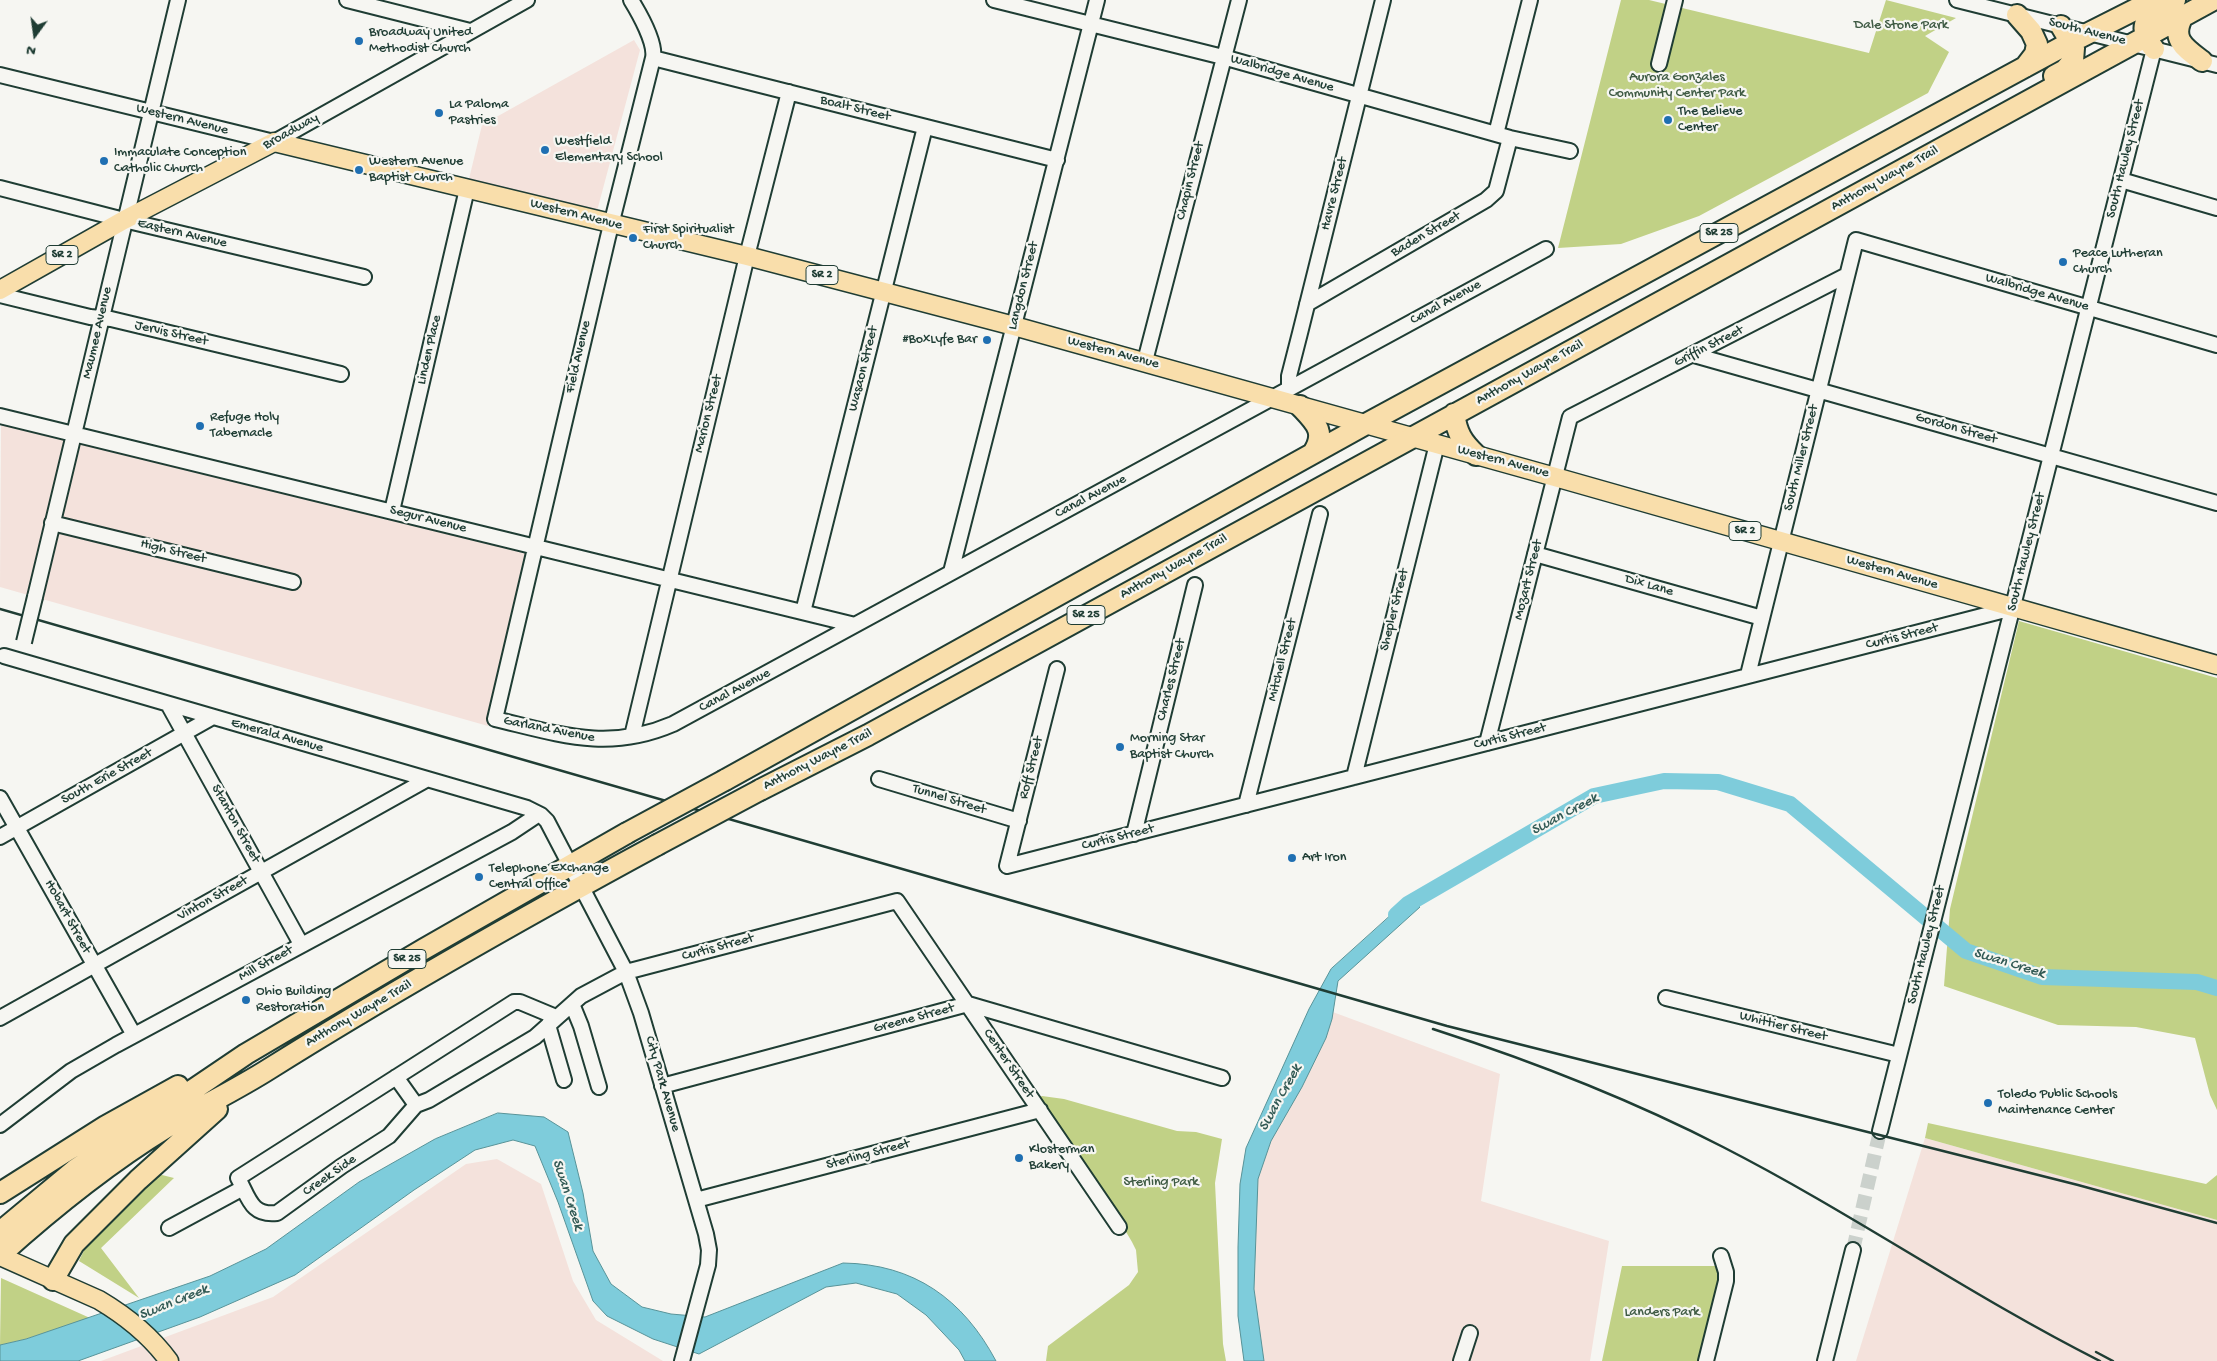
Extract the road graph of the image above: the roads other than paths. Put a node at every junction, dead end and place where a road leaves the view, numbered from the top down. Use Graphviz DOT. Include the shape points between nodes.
graph roads {
  1 [pos="178,0"];
  2 [pos="347,0"];
  3 [pos="527,0"];
  4 [pos="632,0"];
  5 [pos="994,0"];
  6 [pos="1097,0"];
  7 [pos="1239,0"];
  8 [pos="1383,0"];
  9 [pos="1530,0"];
  10 [pos="1675,0"];
  11 [pos="1957,0"];
  12 [pos="2154,0"];
  13 [pos="2213,0"];
  14 [pos="2179,8"];
  15 [pos="2017,15"];
  16 [pos="1091,24"];
  17 [pos="470,31"];
  18 [pos="2074,34"];
  19 [pos="2144,43"];
  20 [pos="1223,57"];
  21 [pos="653,58"];
  22 [pos="2210,63"];
  23 [pos="1659,64"];
  24 [pos="2024,68"];
  25 [pos="0,75"];
  26 [pos="789,92"];
  27 [pos="1360,96"];
  28 [pos="150,112"];
  29 [pos="1995,119"];
  30 [pos="925,127"];
  31 [pos="1503,136"];
  32 [pos="274,142"];
  33 [pos="1570,151"];
  34 [pos="1057,160"];
  35 [pos="2120,180"];
  36 [pos="0,188"];
  37 [pos="467,189"];
  38 [pos="2217,208"];
  39 [pos="124,220"];
  40 [pos="611,224"];
  41 [pos="1856,240"];
  42 [pos="1546,249"];
  43 [pos="747,256"];
  44 [pos="1848,275"];
  45 [pos="364,277"];
  46 [pos="0,290"];
  47 [pos="883,290"];
  48 [pos="0,295"];
  49 [pos="1307,304"];
  50 [pos="2088,308"];
  51 [pos="101,318"];
  52 [pos="1014,326"];
  53 [pos="2217,345"];
  54 [pos="1694,355"];
  55 [pos="1145,361"];
  56 [pos="342,374"];
  57 [pos="1289,388"];
  58 [pos="1819,390"];
  59 [pos="1273,398"];
  60 [pos="1300,406"];
  61 [pos="1454,414"];
  62 [pos="0,416"];
  63 [pos="1570,417"];
  64 [pos="1366,424"];
  65 [pos="74,434"];
  66 [pos="1412,437"];
  67 [pos="1437,444"];
  68 [pos="1313,453"];
  69 [pos="1476,455"];
  70 [pos="2051,456"];
  71 [pos="1555,477"];
  72 [pos="2217,503"];
  73 [pos="392,511"];
  74 [pos="1320,514"];
  75 [pos="52,523"];
  76 [pos="1781,542"];
  77 [pos="535,546"];
  78 [pos="1535,554"];
  79 [pos="951,572"];
  80 [pos="669,580"];
  81 [pos="293,582"];
  82 [pos="1196,585"];
  83 [pos="2013,608"];
  84 [pos="803,612"];
  85 [pos="1762,618"];
  86 [pos="856,625"];
  87 [pos="2,658"];
  88 [pos="2217,666"];
  89 [pos="1057,669"];
  90 [pos="1748,675"];
  91 [pos="168,704"];
  92 [pos="214,718"];
  93 [pos="495,719"];
  94 [pos="184,734"];
  95 [pos="632,736"];
  96 [pos="1487,743"];
  97 [pos="1354,776"];
  98 [pos="879,779"];
  99 [pos="426,780"];
  100 [pos="0,798"];
  101 [pos="1246,805"];
  102 [pos="543,818"];
  103 [pos="1019,821"];
  104 [pos="16,828"];
  105 [pos="1134,834"];
  106 [pos="0,837"];
  107 [pos="570,866"];
  108 [pos="1007,866"];
  109 [pos="261,872"];
  110 [pos="580,887"];
  111 [pos="897,901"];
  112 [pos="301,944"];
  113 [pos="94,966"];
  114 [pos="626,972"];
  115 [pos="1666,998"];
  116 [pos="572,1004"];
  117 [pos="968,1004"];
  118 [pos="0,1018"];
  119 [pos="552,1021"];
  120 [pos="134,1035"];
  121 [pos="246,1054"];
  122 [pos="1899,1055"];
  123 [pos="267,1070"];
  124 [pos="396,1077"];
  125 [pos="1222,1078"];
  126 [pos="564,1080"];
  127 [pos="662,1086"];
  128 [pos="599,1087"];
  129 [pos="416,1105"];
  130 [pos="1040,1110"];
  131 [pos="0,1125"];
  132 [pos="1880,1131"];
  133 [pos="244,1188"];
  134 [pos="0,1194"];
  135 [pos="696,1200"];
  136 [pos="1119,1227"];
  137 [pos="13,1228"];
  138 [pos="169,1228"];
  139 [pos="1853,1250"];
  140 [pos="0,1255"];
  141 [pos="1721,1256"];
  142 [pos="53,1280"];
  143 [pos="1470,1333"];
  144 [pos="164,1354"];
  145 [pos="684,1357"];
  146 [pos="1460,1361"];
  147 [pos="1706,1361"];
  148 [pos="1825,1361"];
  1 -- 28 [label="street, Maumee Avenue"];
  2 -- 17 [label="street"];
  3 -- 17 [label="street, Broadway"];
  4 -- 21 [label="street, Field Avenue" via="653,46"];
  5 -- 16 [label="street, Walbridge Avenue"];
  6 -- 16 [label="street, Langdon Street"];
  7 -- 20 [label="street, Chapin Street"];
  8 -- 27 [label="street, Havre Street"];
  9 -- 31 [label="street, Baden Street"];
  10 -- 23 [label="street"];
  11 -- 15 [label="street, South Avenue"];
  12 -- 18 [label="highway, Anthony Wayne Trail / SR 25"];
  13 -- 14 [label="highway"];
  14 -- 19 [label="highway" via="2150,14 2144,26"];
  14 -- 22 [label="highway" via="2178,36 2184,46"];
  15 -- 18 [label="street, South Avenue"];
  15 -- 24 [label="highway" via="2038,44"];
  16 -- 20 [label="street, Walbridge Avenue"];
  16 -- 34 [label="street, Langdon Street"];
  17 -- 32 [label="street, Broadway"];
  18 -- 19 [label="street, South Avenue"];
  18 -- 24 [label="highway, Anthony Wayne Trail / SR 25"];
  18 -- 29 [label="highway" via="2073,61 2065,70 2007,102"];
  19 -- 22 [label="street, South Avenue"];
  19 -- 29 [label="highway, Anthony Wayne Trail / SR 25"];
  19 -- 35 [label="street, South Hawley Street"];
  20 -- 27 [label="street, Walbridge Avenue"];
  20 -- 55 [label="street, Chapin Street"];
  21 -- 26 [label="street, Boalt Street"];
  21 -- 40 [label="street, Field Avenue"];
  24 -- 64 [label="highway, Anthony Wayne Trail / SR 25"];
  25 -- 28 [label="street, Western Avenue"];
  26 -- 30 [label="street, Boalt Street"];
  26 -- 43 [label="street, Marion Street"];
  27 -- 31 [label="street, Walbridge Avenue"];
  27 -- 49 [label="street, Havre Street"];
  28 -- 32 [label="street, Western Avenue"];
  28 -- 39 [label="street, Maumee Avenue"];
  29 -- 61 [label="highway, Anthony Wayne Trail / SR 25"];
  30 -- 34 [label="street, Boalt Street"];
  30 -- 47 [label="street, Wasaon Street"];
  31 -- 33 [label="street, Walbridge Avenue"];
  31 -- 49 [label="street, Baden Street" via="1496,191 1486,200"];
  32 -- 37 [label="main road, Western Avenue / SR 2"];
  32 -- 39 [label="main road, Broadway / SR 2"];
  34 -- 52 [label="street, Langdon Street"];
  35 -- 38 [label="street"];
  35 -- 50 [label="street, South Hawley Street"];
  36 -- 39 [label="street, Eastern Avenue"];
  37 -- 40 [label="main road, Western Avenue / SR 2"];
  37 -- 73 [label="street, Linden Place"];
  39 -- 45 [label="street, Eastern Avenue"];
  39 -- 46 [label="main road, Broadway / SR 2"];
  39 -- 51 [label="street, Maumee Avenue"];
  40 -- 43 [label="main road, Western Avenue / SR 2"];
  40 -- 77 [label="street, Field Avenue"];
  41 -- 44 [label="street, South Miller Street"];
  41 -- 50 [label="street, Walbridge Avenue"];
  42 -- 57 [label="street, Canal Avenue"];
  43 -- 47 [label="main road, Western Avenue / SR 2"];
  43 -- 80 [label="street, Marion Street"];
  44 -- 54 [label="street, Griffin Street"];
  44 -- 58 [label="street, South Miller Street"];
  47 -- 52 [label="main road, Western Avenue / SR 2"];
  47 -- 84 [label="street, Wasaon Street"];
  48 -- 51 [label="street, Jervis Street"];
  49 -- 57 [label="street, Havre Street" via="1289,376"];
  50 -- 53 [label="street, Walbridge Avenue"];
  50 -- 70 [label="street, South Hawley Street"];
  51 -- 56 [label="street, Jervis Street"];
  51 -- 65 [label="street, Maumee Avenue"];
  52 -- 55 [label="main road, Western Avenue / SR 2"];
  52 -- 79 [label="street, Langdon Street"];
  54 -- 58 [label="street, Gordon Street"];
  54 -- 63 [label="street, Griffin Street"];
  55 -- 59 [label="main road, Western Avenue / SR 2"];
  57 -- 59 [label="street, Canal Avenue"];
  58 -- 70 [label="street, Gordon Street"];
  58 -- 76 [label="street, South Miller Street"];
  59 -- 60 [label="main road, Western Avenue / SR 2"];
  59 -- 79 [label="street, Canal Avenue"];
  60 -- 64 [label="main road, Western Avenue / SR 2"];
  60 -- 68 [label="highway" via="1320,434"];
  61 -- 66 [label="highway, Anthony Wayne Trail / SR 25"];
  61 -- 69 [label="highway" via="1463,444"];
  62 -- 65 [label="street, Segur Avenue"];
  63 -- 71 [label="street, Mozart Street"];
  64 -- 66 [label="main road, Western Avenue / SR 2"];
  64 -- 68 [label="highway, Anthony Wayne Trail / SR 25"];
  65 -- 73 [label="street, Segur Avenue"];
  65 -- 75 [label="street, Maumee Avenue"];
  66 -- 67 [label="main road, Western Avenue / SR 2"];
  66 -- 110 [label="highway, Anthony Wayne Trail / SR 25, bridge" via="868,735"];
  67 -- 69 [label="main road, Western Avenue / SR 2"];
  67 -- 97 [label="street, Shepler Street"];
  68 -- 107 [label="highway, Anthony Wayne Trail / SR 25, bridge"];
  69 -- 71 [label="main road, Western Avenue / SR 2"];
  70 -- 72 [label="street, Gordon Street"];
  70 -- 83 [label="street, South Hawley Street"];
  71 -- 76 [label="main road, Western Avenue / SR 2"];
  71 -- 78 [label="street, Mozart Street"];
  73 -- 77 [label="street, Segur Avenue"];
  74 -- 101 [label="street, Mitchell Street"];
  75 -- 81 [label="street, High Street"];
  75 -- 87 [label="street, Maumee Avenue, bridge" via="24,642"];
  76 -- 83 [label="main road, Western Avenue / SR 2"];
  76 -- 85 [label="street, South Miller Street"];
  77 -- 80 [label="street, Segur Avenue"];
  77 -- 93 [label="street, Field Avenue"];
  78 -- 85 [label="street, Dix Lane"];
  78 -- 96 [label="street, Mozart Street"];
  79 -- 86 [label="street, Canal Avenue"];
  80 -- 84 [label="street, Segur Avenue"];
  80 -- 95 [label="street, Marion Street"];
  82 -- 105 [label="street, Charles Street"];
  83 -- 88 [label="main road, Western Avenue / SR 2"];
  83 -- 90 [label="street, Curtis Street"];
  83 -- 122 [label="street, South Hawley Street"];
  84 -- 86 [label="street, Segur Avenue"];
  85 -- 90 [label="street, South Miller Street"];
  86 -- 95 [label="street, Canal Avenue" via="673,724"];
  87 -- 91 [label="street, Emerald Avenue"];
  89 -- 103 [label="street, Roff Street"];
  90 -- 96 [label="street, Curtis Street"];
  91 -- 92 [label="street, Emerald Avenue"];
  91 -- 94 [label="street, Stanton Street"];
  92 -- 94 [label="street, South Erie Street"];
  92 -- 99 [label="street, Emerald Avenue"];
  93 -- 95 [label="street, Garland Avenue" via="592,740"];
  94 -- 104 [label="street, South Erie Street"];
  94 -- 109 [label="street, Stanton Street"];
  96 -- 97 [label="street, Curtis Street"];
  97 -- 101 [label="street, Curtis Street"];
  98 -- 103 [label="street, Tunnel Street"];
  99 -- 102 [label="street, Emerald Avenue" via="527,808"];
  99 -- 109 [label="street, Vinton Street"];
  100 -- 104 [label="street, Hobart Street"];
  101 -- 105 [label="street, Curtis Street"];
  102 -- 107 [label="street, City Park Avenue"];
  102 -- 112 [label="street, Mill Street"];
  103 -- 108 [label="street, Roff Street"];
  104 -- 106 [label="street, South Erie Street"];
  104 -- 113 [label="street, Hobart Street"];
  105 -- 108 [label="street, Curtis Street"];
  107 -- 110 [label="street, City Park Avenue"];
  107 -- 121 [label="highway, Anthony Wayne Trail / SR 25"];
  109 -- 112 [label="street, Stanton Street"];
  109 -- 113 [label="street, Vinton Street"];
  110 -- 114 [label="street, City Park Avenue"];
  110 -- 123 [label="highway, Anthony Wayne Trail / SR 25" via="327,1031"];
  111 -- 114 [label="street, Curtis Street"];
  111 -- 117 [label="street, Center Street"];
  112 -- 120 [label="street, Mill Street"];
  113 -- 118 [label="street, Vinton Street"];
  113 -- 120 [label="street, Hobart Street"];
  114 -- 116 [label="street, Creek Side"];
  114 -- 127 [label="street, City Park Avenue"];
  115 -- 122 [label="street, Whittier Street"];
  116 -- 119 [label="street, Creek Side"];
  116 -- 128 [label="street"];
  117 -- 125 [label="street, Greene Street"];
  117 -- 127 [label="street, Greene Street"];
  117 -- 130 [label="street, Center Street"];
  119 -- 124 [label="street" via="520,1002 514,1002"];
  119 -- 126 [label="street"];
  119 -- 129 [label="street, Creek Side" via="534,1037 430,1100"];
  120 -- 131 [label="street, Mill Street" via="71,1071"];
  121 -- 134 [label="highway" via="181,1084 106,1126"];
  121 -- 137 [label="highway, Anthony Wayne Trail / SR 25" via="76,1170"];
  122 -- 132 [label="street, South Hawley Street"];
  123 -- 137 [label="highway, Anthony Wayne Trail / SR 25" via="166,1128 93,1179"];
  123 -- 142 [label="highway" via="207,1116 138,1180 74,1244"];
  124 -- 129 [label="street"];
  124 -- 133 [label="street" via="238,1178"];
  127 -- 135 [label="street, City Park Avenue"];
  129 -- 133 [label="street, Creek Side" via="389,1136 277,1213 265,1214 256,1210"];
  130 -- 135 [label="street, Sterling Street"];
  130 -- 136 [label="street, Center Street"];
  133 -- 138 [label="street"];
  135 -- 145 [label="street, City Park Avenue" via="709,1250 708,1265"];
  137 -- 140 [label="highway, Anthony Wayne Trail / SR 25"];
  139 -- 148 [label="street"];
  140 -- 142 [label="main road"];
  141 -- 147 [label="street" via="1726,1281"];
  142 -- 144 [label="main road" via="99,1300 136,1325"];
  143 -- 146 [label="street"];
}
